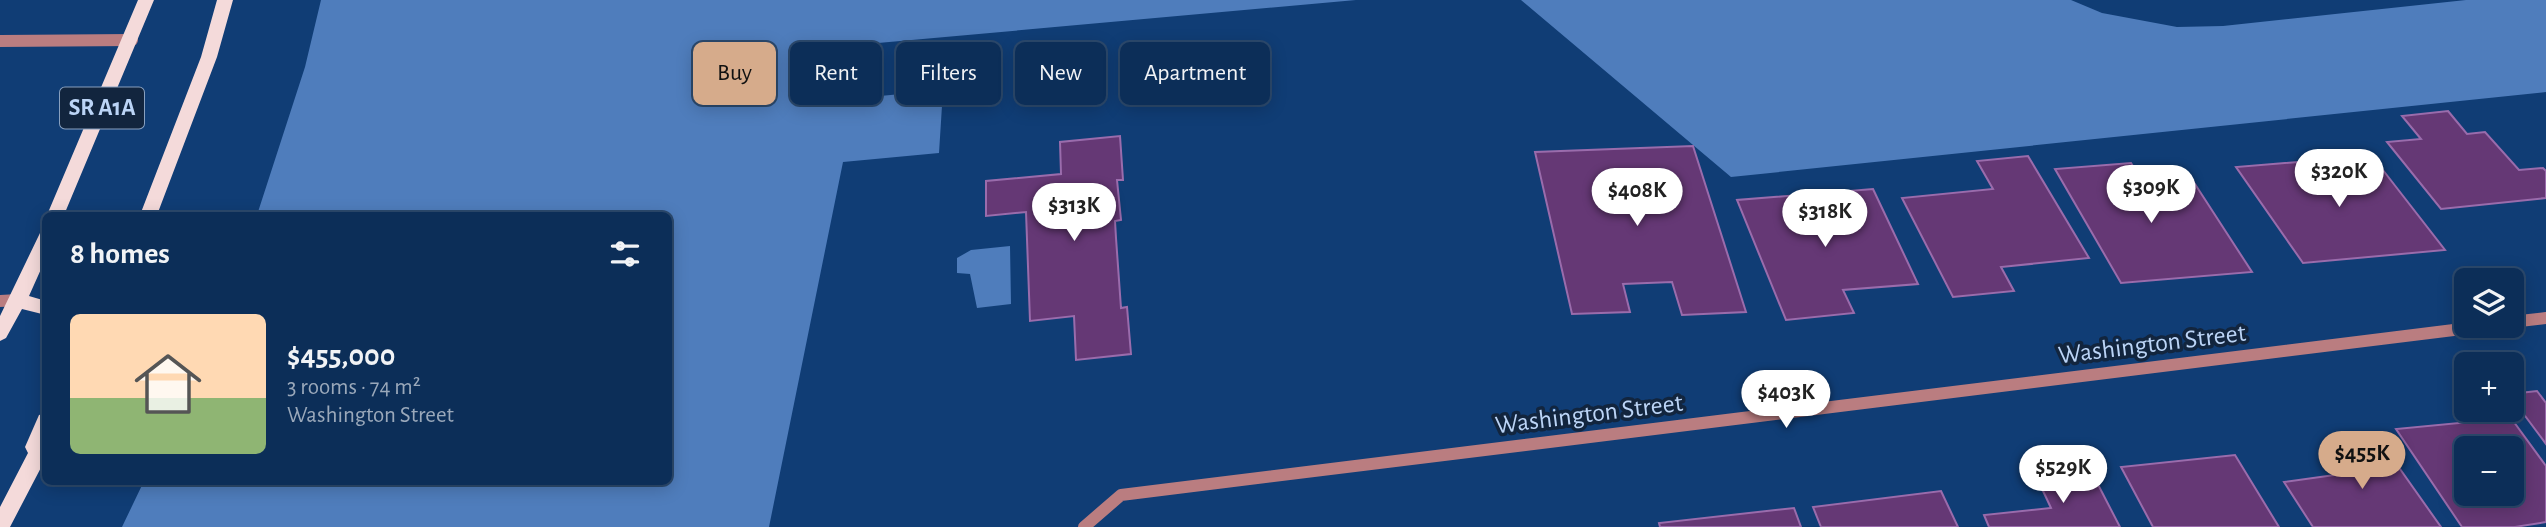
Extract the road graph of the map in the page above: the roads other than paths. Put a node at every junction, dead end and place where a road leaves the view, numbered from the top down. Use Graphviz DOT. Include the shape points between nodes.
graph roads {
  1 [pos="146,0"];
  2 [pos="225,0"];
  3 [pos="132,40"];
  4 [pos="0,41"];
  5 [pos="56,212"];
  6 [pos="149,212"];
  7 [pos="42,245"];
  8 [pos="9,301"];
  9 [pos="42,307"];
  10 [pos="2546,318"];
  11 [pos="2524,321"];
  12 [pos="2454,330"];
  13 [pos="0,334"];
  14 [pos="42,431"];
  15 [pos="42,446"];
  16 [pos="18,493"];
  17 [pos="0,527"];
  18 [pos="1084,527"];
  1 -- 3 [label="main road, SR A1A"];
  2 -- 6 [label="main road, SR A1A" via="209,57"];
  3 -- 4 [label="street"];
  3 -- 5 [label="main road, SR A1A"];
  7 -- 8 [label="main road"];
  8 -- 9 [label="main road"];
  8 -- 13 [label="main road"];
  10 -- 11 [label="street"];
  12 -- 18 [label="street, Washington Street" via="1121,495"];
  14 -- 16 [label="main road"];
  15 -- 16 [label="main road"];
  16 -- 17 [label="main road"];
}
